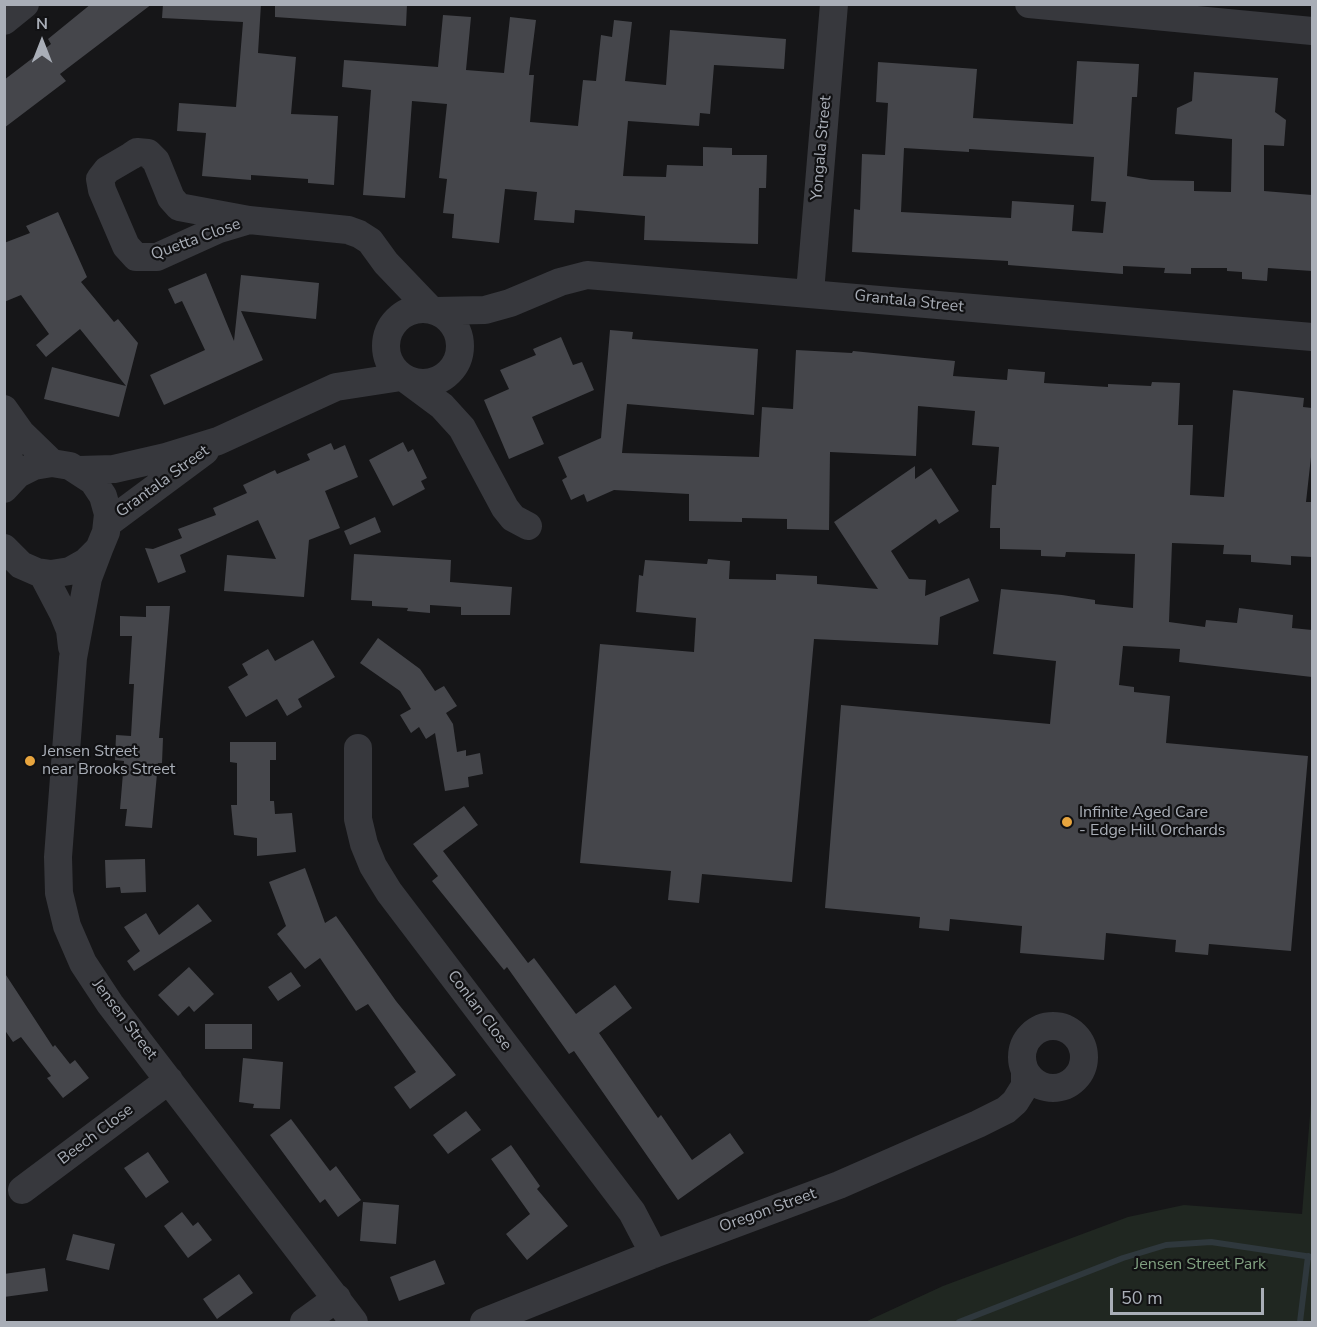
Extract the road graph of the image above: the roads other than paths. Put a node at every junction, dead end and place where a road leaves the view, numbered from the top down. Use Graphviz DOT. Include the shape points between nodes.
graph roads {
  1 [pos="25,4"];
  2 [pos="834,4"];
  3 [pos="1029,4"];
  4 [pos="4,21"];
  5 [pos="1312,31"];
  6 [pos="249,220"];
  7 [pos="386,263"];
  8 [pos="810,292"];
  9 [pos="510,303"];
  10 [pos="433,310"];
  11 [pos="390,329"];
  12 [pos="1312,337"];
  13 [pos="459,358"];
  14 [pos="404,378"];
  15 [pos="336,387"];
  16 [pos="4,409"];
  17 [pos="4,422"];
  18 [pos="462,428"];
  19 [pos="218,441"];
  20 [pos="65,466"];
  21 [pos="8,484"];
  22 [pos="528,526"];
  23 [pos="103,536"];
  24 [pos="4,548"];
  25 [pos="40,573"];
  26 [pos="4,575"];
  27 [pos="73,658"];
  28 [pos="358,748"];
  29 [pos="1025,1071"];
  30 [pos="169,1080"];
  31 [pos="1066,1085"];
  32 [pos="1006,1110"];
  33 [pos="22,1190"];
  34 [pos="654,1254"];
  35 [pos="337,1298"];
  36 [pos="304,1323"];
  37 [pos="354,1323"];
  38 [pos="484,1323"];
  1 -- 4 [label="street"];
  2 -- 8 [label="street, Yongala Street"];
  3 -- 5 [label="street"];
  6 -- 6 [label="street, Quetta Close" via="157,257 136,257 122,237 100,179 107,170 137,152 148,153 156,161 178,207"];
  6 -- 7 [label="street, Quetta Close" via="348,230 370,241"];
  7 -- 10 [label="street, Quetta Close"];
  7 -- 11 [label="street" via="392,305"];
  8 -- 9 [label="street, Grantala Street" via="587,275 536,290"];
  8 -- 12 [label="street, Grantala Street"];
  9 -- 10 [label="street, Grantala Street" via="486,310"];
  9 -- 13 [label="street, Grantala Street"];
  10 -- 11 [label="street" via="405,313"];
  10 -- 13 [label="street" via="455,326"];
  11 -- 14 [label="street" via="387,356"];
  11 -- 15 [label="street, Grantala Street"];
  13 -- 14 [label="street" via="452,371 437,381 419,384"];
  13 -- 18 [label="street"];
  14 -- 15 [label="street, Grantala Street"];
  14 -- 18 [label="street" via="437,402"];
  15 -- 19 [label="street, Grantala Street"];
  16 -- 20 [label="street" via="21,433"];
  17 -- 21 [label="street"];
  18 -- 22 [label="street" via="505,508"];
  19 -- 20 [label="street, Grantala Street" via="114,469"];
  19 -- 23 [label="street, Grantala Street"];
  20 -- 21 [label="street, Grantala Street" via="34,466"];
  20 -- 23 [label="street" via="93,481 103,496"];
  23 -- 25 [label="street, Grantala Street" via="86,562 70,571"];
  23 -- 27 [label="street, Jensen Street" via="88,578"];
  24 -- 25 [label="street" via="21,565"];
  25 -- 26 [label="street, Grantala Street"];
  25 -- 27 [label="street, Jensen Street" via="70,630"];
  27 -- 30 [label="street, Jensen Street" via="58,857 63,911 73,943 95,983"];
  28 -- 34 [label="street, Conlan Close" via="358,819 373,866 632,1212"];
  29 -- 31 [label="street" via="1039,1085"];
  29 -- 31 [label="street, Oregon Street" via="1022,1054 1031,1036 1048,1027 1065,1029 1078,1039 1084,1055 1080,1073"];
  29 -- 32 [label="street, Oregon Street" via="1024,1088"];
  30 -- 33 [label="street, Beech Close"];
  30 -- 35 [label="street, Jensen Street"];
  31 -- 32 [label="street" via="1034,1102"];
  32 -- 34 [label="street, Oregon Street" via="839,1185"];
  34 -- 38 [label="street, Oregon Street"];
  35 -- 36 [label="street"];
  35 -- 37 [label="street, Jensen Street"];
}
